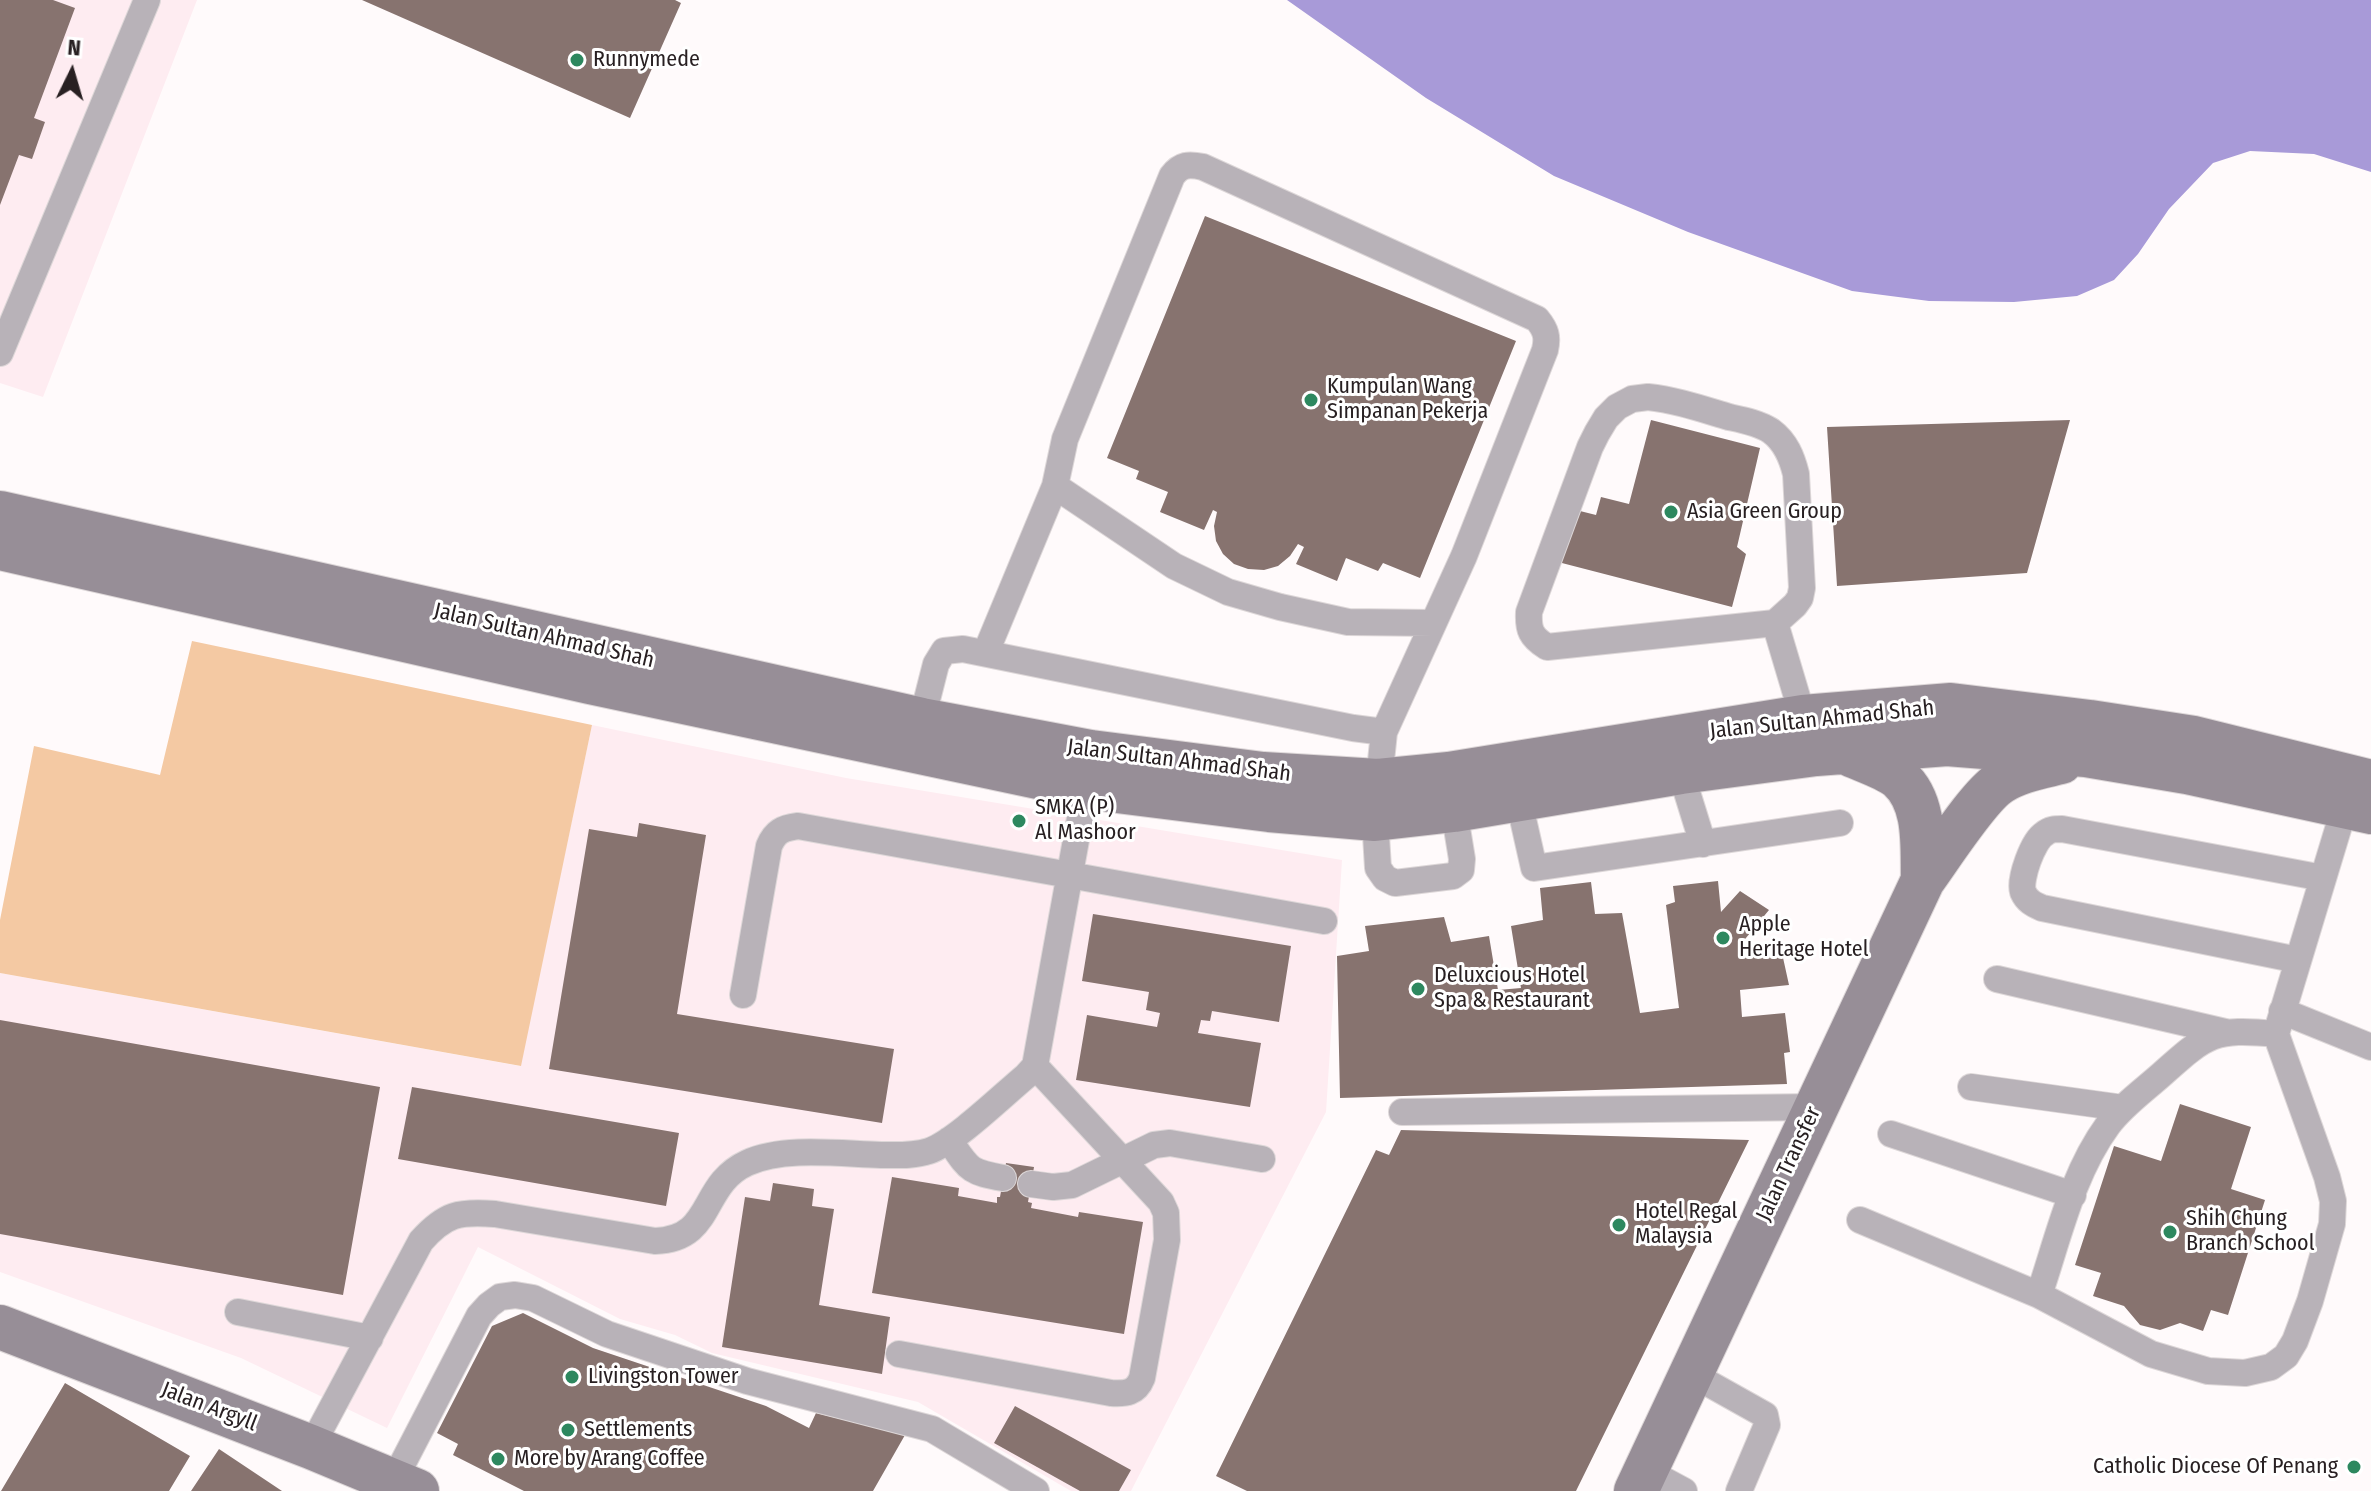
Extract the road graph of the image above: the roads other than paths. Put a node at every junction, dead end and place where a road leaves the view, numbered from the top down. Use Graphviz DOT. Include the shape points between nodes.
graph roads {
  1 [pos="147,0"];
  2 [pos="1,350"];
  3 [pos="1055,486"];
  4 [pos="4,518"];
  5 [pos="1433,623"];
  6 [pos="1775,623"];
  7 [pos="986,652"];
  8 [pos="1803,717"];
  9 [pos="1384,732"];
  10 [pos="918,735"];
  11 [pos="1846,752"];
  12 [pos="1675,755"];
  13 [pos="2086,755"];
  14 [pos="1088,770"];
  15 [pos="1515,782"];
  16 [pos="1451,792"];
  17 [pos="1377,800"];
  18 [pos="2362,800"];
  19 [pos="1840,823"];
  20 [pos="1703,844"];
  21 [pos="1069,876"];
  22 [pos="2323,878"];
  23 [pos="1923,880"];
  24 [pos="1324,921"];
  25 [pos="2298,960"];
  26 [pos="1997,979"];
  27 [pos="743,995"];
  28 [pos="2279,1022"];
  29 [pos="2225,1032"];
  30 [pos="2371,1047"];
  31 [pos="1035,1066"];
  32 [pos="1971,1087"];
  33 [pos="1816,1107"];
  34 [pos="2123,1108"];
  35 [pos="1402,1112"];
  36 [pos="1891,1134"];
  37 [pos="949,1140"];
  38 [pos="1262,1159"];
  39 [pos="1123,1161"];
  40 [pos="1003,1178"];
  41 [pos="1031,1184"];
  42 [pos="2073,1195"];
  43 [pos="1860,1220"];
  44 [pos="2039,1295"];
  45 [pos="238,1312"];
  46 [pos="0,1327"];
  47 [pos="370,1338"];
  48 [pos="899,1354"];
  49 [pos="1690,1373"];
  50 [pos="311,1447"];
  51 [pos="1640,1480"];
  52 [pos="405,1486"];
  53 [pos="1036,1491"];
  54 [pos="1684,1491"];
  55 [pos="1739,1491"];
  1 -- 2 [label="lane"];
  3 -- 5 [label="lane" via="1174,566 1228,592 1348,622"];
  3 -- 5 [label="lane" via="1065,439 1172,176 1190,164 1203,167 1537,319 1545,328 1545,350"];
  3 -- 7 [label="lane"];
  4 -- 10 [label="main road, Jalan Sultan Ahmad Shah"];
  5 -- 9 [label="lane"];
  6 -- 6 [label="lane" via="1795,605 1802,588 1796,474 1783,443 1755,424 1665,399 1632,399 1617,407 1590,447 1529,612 1533,638 1547,647 1564,647"];
  6 -- 8 [label="lane"];
  7 -- 9 [label="lane"];
  7 -- 10 [label="lane" via="944,651"];
  8 -- 12 [label="main road, Jalan Sultan Ahmad Shah"];
  8 -- 18 [label="main road, Jalan Sultan Ahmad Shah" via="1951,705 2090,722 2194,738"];
  9 -- 17 [label="lane"];
  10 -- 14 [label="main road, Jalan Sultan Ahmad Shah"];
  11 -- 12 [label="main road, Jalan Sultan Ahmad Shah"];
  11 -- 13 [label="main road, Jalan Sultan Ahmad Shah" via="1947,744"];
  11 -- 23 [label="main road, Jalan Transfer" via="1898,777 1913,797 1921,821"];
  12 -- 15 [label="main road, Jalan Sultan Ahmad Shah"];
  12 -- 20 [label="lane"];
  13 -- 18 [label="main road, Jalan Sultan Ahmad Shah"];
  13 -- 23 [label="main road, Jalan Transfer" via="1999,782"];
  14 -- 17 [label="main road, Jalan Sultan Ahmad Shah" via="1263,774"];
  14 -- 21 [label="lane"];
  15 -- 16 [label="main road, Jalan Sultan Ahmad Shah"];
  15 -- 20 [label="lane" via="1534,868"];
  16 -- 17 [label="main road, Jalan Sultan Ahmad Shah"];
  16 -- 17 [label="lane" via="1461,870 1453,876 1395,883 1378,868"];
  18 -- 22 [label="lane"];
  19 -- 20 [label="lane"];
  21 -- 24 [label="lane"];
  21 -- 27 [label="lane" via="798,826 785,828 769,846"];
  21 -- 31 [label="lane"];
  22 -- 25 [label="lane"];
  22 -- 25 [label="lane" via="2062,829 2040,835 2024,876 2022,890 2042,908"];
  23 -- 33 [label="main road, Jalan Transfer"];
  25 -- 28 [label="lane"];
  26 -- 29 [label="lane"];
  28 -- 29 [label="lane"];
  28 -- 30 [label="lane"];
  28 -- 44 [label="lane" via="2333,1201 2332,1224 2310,1301 2286,1356 2271,1367 2245,1373 2208,1371 2151,1354"];
  29 -- 34 [label="lane" via="2193,1046"];
  31 -- 37 [label="lane"];
  31 -- 39 [label="lane"];
  32 -- 34 [label="lane"];
  33 -- 35 [label="lane"];
  33 -- 49 [label="main road, Jalan Transfer"];
  34 -- 42 [label="lane" via="2097,1142"];
  36 -- 42 [label="lane"];
  37 -- 40 [label="lane" via="970,1169"];
  37 -- 47 [label="lane" via="907,1155 793,1153 747,1163 718,1187 698,1222 671,1240 495,1214 454,1215 436,1224 421,1241"];
  38 -- 39 [label="lane" via="1170,1143"];
  39 -- 41 [label="lane" via="1072,1185"];
  39 -- 48 [label="lane" via="1161,1202 1167,1226 1139,1387 1131,1393 1111,1393"];
  42 -- 44 [label="lane"];
  43 -- 44 [label="lane"];
  45 -- 47 [label="lane"];
  46 -- 50 [label="main road, Jalan Argyll"];
  47 -- 50 [label="lane"];
  49 -- 51 [label="main road, Jalan Transfer"];
  49 -- 55 [label="lane" via="1765,1415 1767,1425"];
  50 -- 52 [label="main road, Jalan Argyll"];
  51 -- 54 [label="lane"];
  52 -- 53 [label="lane" via="479,1316 500,1297 515,1295 533,1298 607,1334 747,1381 932,1429"];
}
